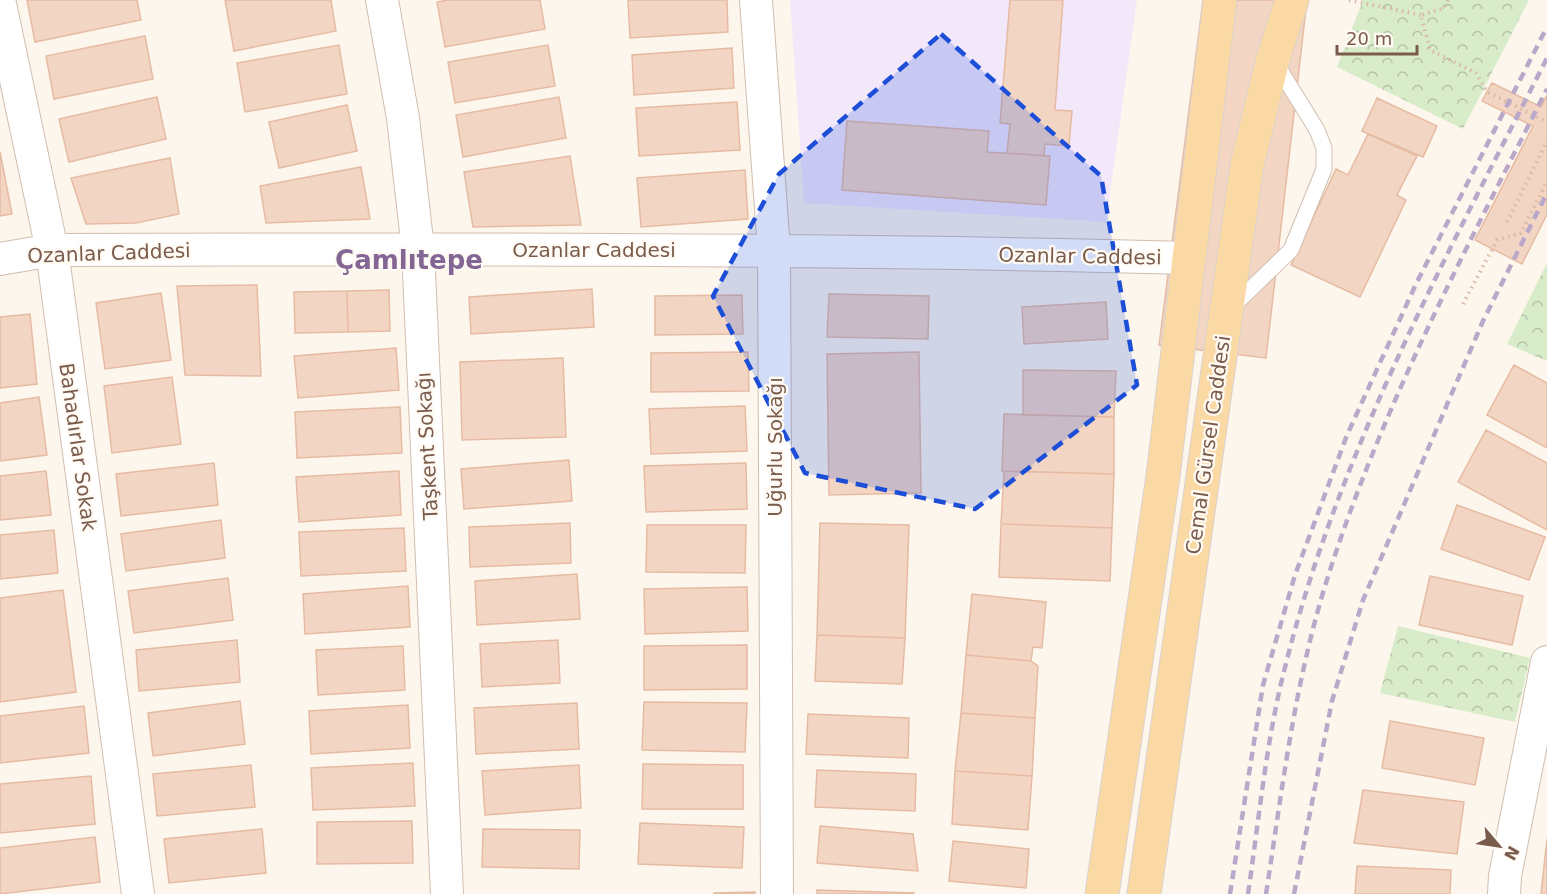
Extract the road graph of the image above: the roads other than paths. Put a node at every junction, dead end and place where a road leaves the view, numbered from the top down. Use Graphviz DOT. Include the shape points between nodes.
graph roads {
  1 [pos="382,0"];
  2 [pos="756,0"];
  3 [pos="1220,0"];
  4 [pos="1292,0"];
  5 [pos="0,4"];
  6 [pos="1273,59"];
  7 [pos="418,249"];
  8 [pos="52,250"];
  9 [pos="774,250"];
  10 [pos="1189,258"];
  11 [pos="0,259"];
  12 [pos="1226,312"];
  13 [pos="1547,662"];
  14 [pos="138,894"];
  15 [pos="447,894"];
  16 [pos="777,894"];
  17 [pos="1102,894"];
  18 [pos="1144,894"];
  19 [pos="1504,894"];
  1 -- 7 [label="street, Taşkent Sokağı" via="404,118"];
  2 -- 9 [label="street, Uğurlu Sokağı"];
  3 -- 10 [label="main road, Cemal Gürsel Caddesi"];
  4 -- 6 [label="main road, Cemal Gürsel Caddesi"];
  5 -- 8 [label="street, Bahadırlar Sokak"];
  6 -- 12 [label="main road, Cemal Gürsel Caddesi" via="1247,165"];
  6 -- 12 [label="lane" via="1317,130 1324,148 1324,169 1291,250"];
  7 -- 8 [label="street, Ozanlar Caddesi"];
  7 -- 9 [label="street, Ozanlar Caddesi"];
  7 -- 15 [label="street, Taşkent Sokağı"];
  8 -- 11 [label="street, Ozanlar Caddesi"];
  8 -- 14 [label="street, Bahadırlar Sokak"];
  9 -- 10 [label="street, Ozanlar Caddesi"];
  9 -- 16 [label="street, Uğurlu Sokağı"];
  10 -- 17 [label="main road, Cemal Gürsel Caddesi" via="1163,476"];
  12 -- 18 [label="main road, Cemal Gürsel Caddesi"];
  13 -- 19 [label="street" via="1525,763"];
}
